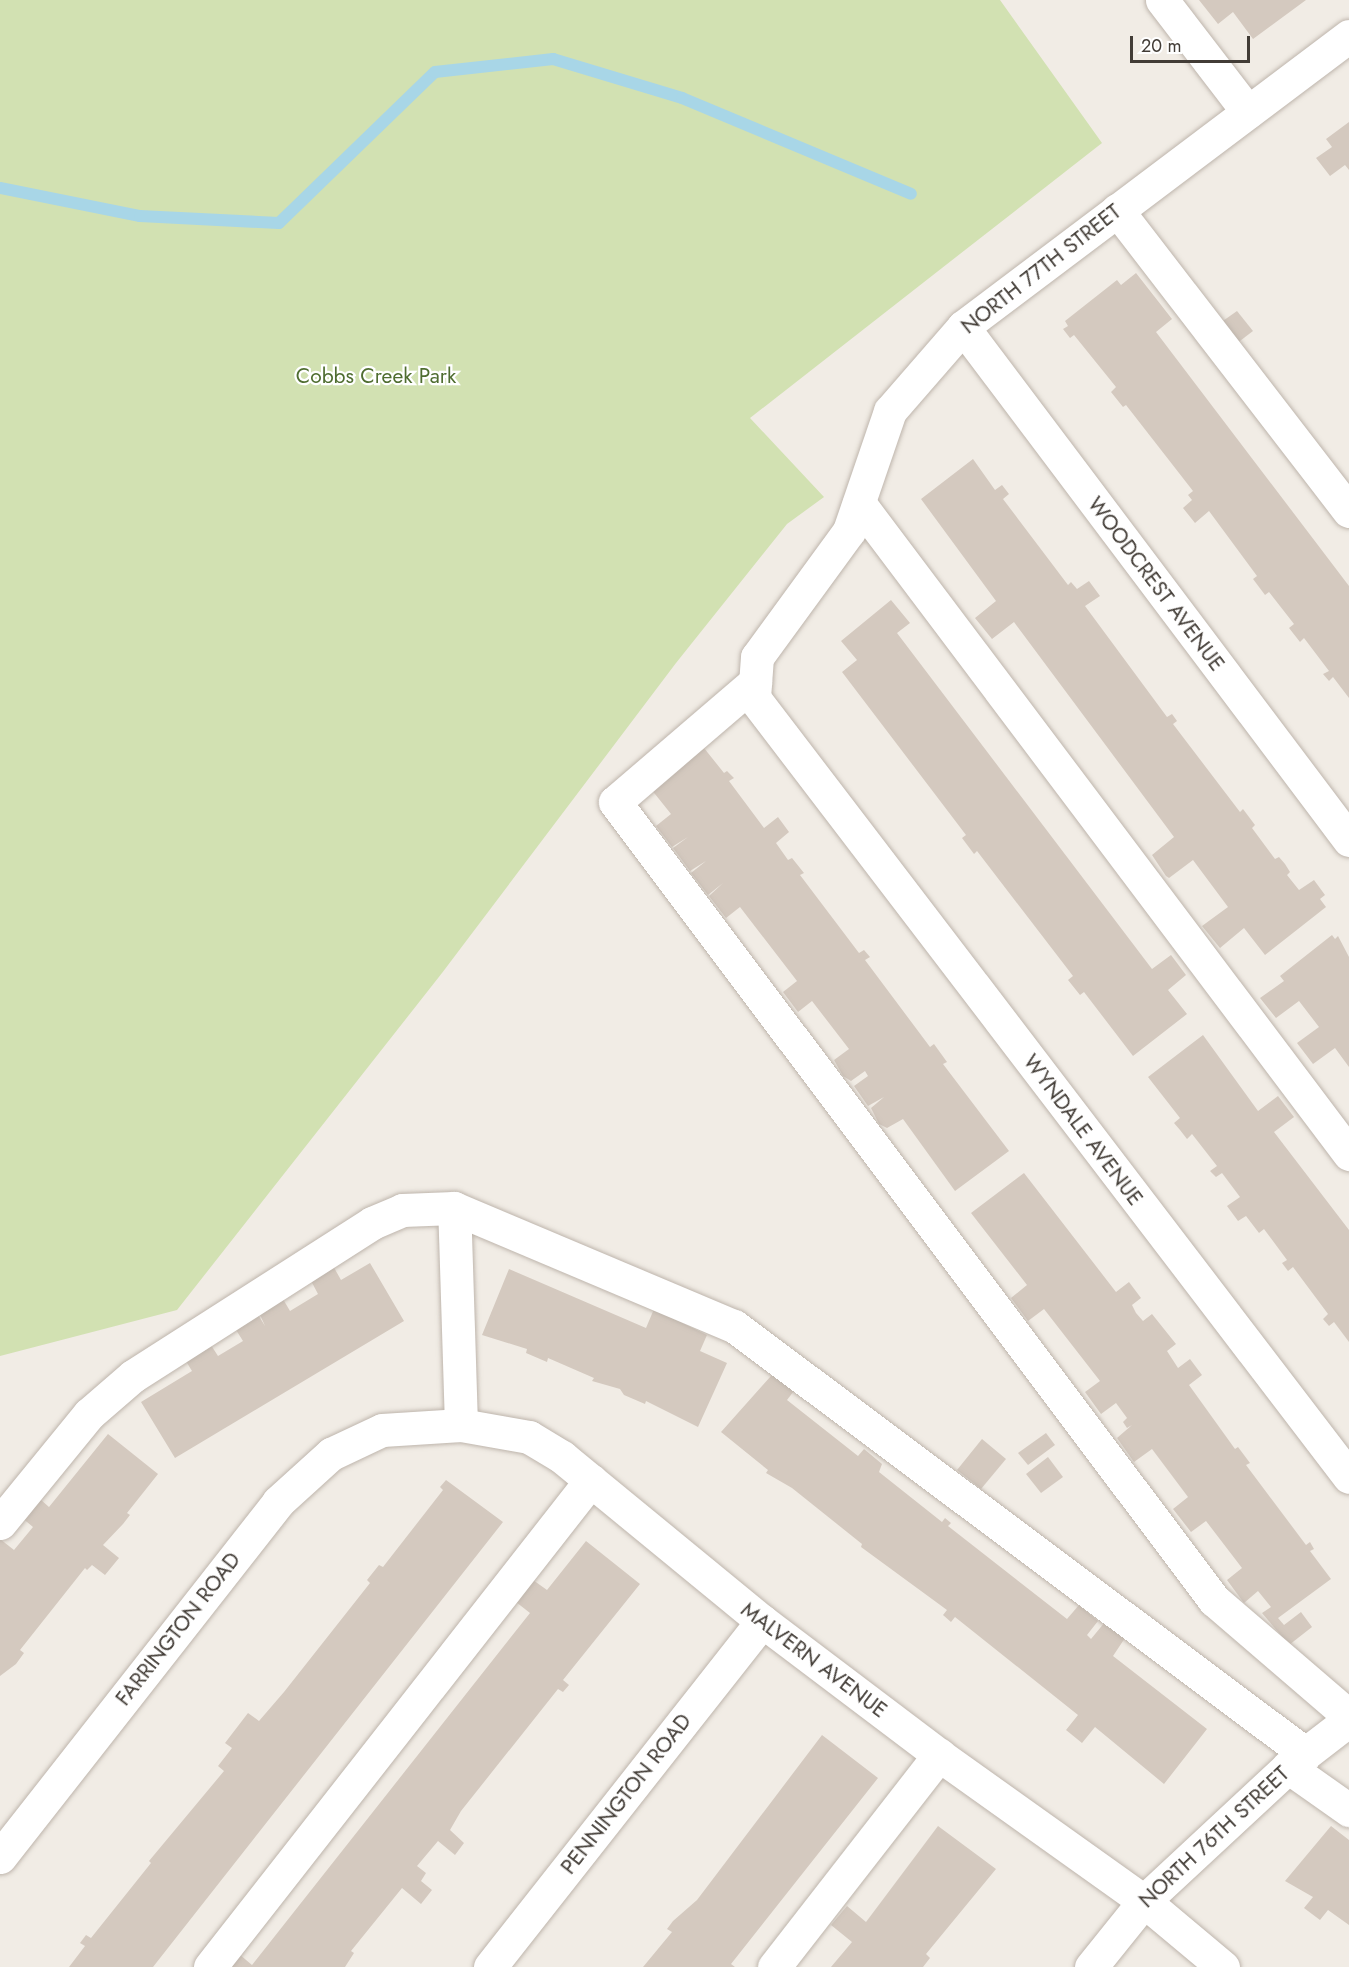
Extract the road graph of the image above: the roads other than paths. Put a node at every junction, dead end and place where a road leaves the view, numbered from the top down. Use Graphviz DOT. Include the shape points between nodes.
graph roads {
  1 [pos="1162,0"];
  2 [pos="1349,36"];
  3 [pos="1248,112"];
  4 [pos="1118,210"];
  5 [pos="963,327"];
  6 [pos="859,502"];
  7 [pos="1349,511"];
  8 [pos="755,682"];
  9 [pos="817,782"];
  10 [pos="1349,840"];
  11 [pos="1349,1154"];
  12 [pos="454,1208"];
  13 [pos="461,1425"];
  14 [pos="382,1430"];
  15 [pos="1349,1478"];
  16 [pos="591,1480"];
  17 [pos="0,1523"];
  18 [pos="762,1621"];
  19 [pos="1349,1718"];
  20 [pos="939,1755"];
  21 [pos="1297,1760"];
  22 [pos="1349,1810"];
  23 [pos="0,1857"];
  24 [pos="1144,1901"];
  25 [pos="210,1967"];
  26 [pos="490,1967"];
  27 [pos="774,1967"];
  28 [pos="1091,1967"];
  29 [pos="1223,1967"];
  1 -- 3 [label="street"];
  2 -- 3 [label="street, NORTH 77TH STREET"];
  3 -- 4 [label="street, NORTH 77TH STREET"];
  4 -- 5 [label="street, NORTH 77TH STREET"];
  4 -- 7 [label="street"];
  5 -- 6 [label="street, NORTH 77TH STREET" via="890,411"];
  5 -- 10 [label="street, WOODCREST AVENUE"];
  6 -- 8 [label="street, NORTH 77TH STREET" via="849,531 756,657"];
  6 -- 11 [label="street"];
  8 -- 9 [label="street, NORTH 77TH STREET" via="754,698"];
  8 -- 19 [label="street" via="615,802 1214,1600"];
  9 -- 15 [label="street, WYNDALE AVENUE"];
  12 -- 13 [label="street"];
  12 -- 17 [label="street" via="402,1210 372,1223 133,1376 88,1414"];
  12 -- 21 [label="street" via="734,1326"];
  13 -- 14 [label="street, MALVERN AVENUE"];
  13 -- 16 [label="street, MALVERN AVENUE" via="529,1437"];
  14 -- 23 [label="street, FARRINGTON ROAD" via="331,1454 278,1502"];
  16 -- 18 [label="street, MALVERN AVENUE"];
  16 -- 25 [label="street"];
  18 -- 20 [label="street, MALVERN AVENUE"];
  18 -- 26 [label="street, PENNINGTON ROAD"];
  19 -- 21 [label="street, NORTH 76TH STREET"];
  20 -- 24 [label="street, MALVERN AVENUE"];
  20 -- 27 [label="street"];
  21 -- 22 [label="street"];
  21 -- 24 [label="street, NORTH 76TH STREET"];
  24 -- 28 [label="street, NORTH 76TH STREET"];
  24 -- 29 [label="street, MALVERN AVENUE"];
}
